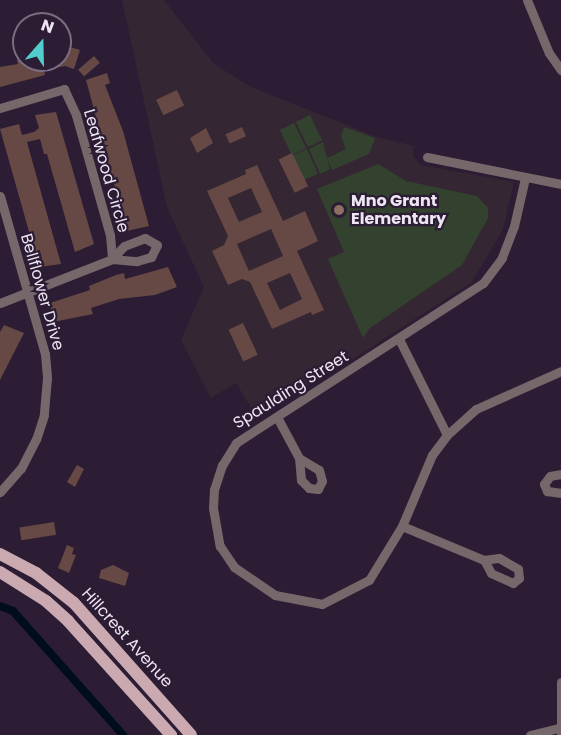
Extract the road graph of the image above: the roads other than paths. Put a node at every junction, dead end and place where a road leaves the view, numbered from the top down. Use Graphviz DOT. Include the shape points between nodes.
graph roads {
  1 [pos="527,0"];
  2 [pos="561,70"];
  3 [pos="0,108"];
  4 [pos="426,157"];
  5 [pos="525,178"];
  6 [pos="561,183"];
  7 [pos="0,196"];
  8 [pos="26,291"];
  9 [pos="0,303"];
  10 [pos="399,339"];
  11 [pos="561,371"];
  12 [pos="278,417"];
  13 [pos="447,435"];
  14 [pos="299,458"];
  15 [pos="561,474"];
  16 [pos="0,492"];
  17 [pos="561,493"];
  18 [pos="402,526"];
  19 [pos="0,554"];
  20 [pos="484,560"];
  21 [pos="0,572"];
  22 [pos="561,682"];
  23 [pos="561,727"];
  24 [pos="171,735"];
  25 [pos="191,735"];
  26 [pos="530,735"];
  27 [pos="561,735"];
  1 -- 2 [label="street" via="549,53"];
  3 -- 8 [label="street, Leafwood Circle" via="64,89 84,141 111,240 112,259"];
  4 -- 5 [label="street"];
  5 -- 6 [label="street"];
  5 -- 10 [label="street, Spaulding Street" via="502,258 483,283"];
  7 -- 8 [label="street, Bellflower Drive"];
  8 -- 9 [label="street"];
  8 -- 16 [label="street, Bellflower Drive" via="45,354 46,402 31,451"];
  10 -- 12 [label="street, Spaulding Street"];
  10 -- 13 [label="street"];
  11 -- 13 [label="street, Spaulding Street" via="512,389 476,409"];
  12 -- 14 [label="street"];
  12 -- 18 [label="street, Spaulding Street" via="236,443 222,465 214,489 215,527 220,546 234,567 275,596 322,603 369,580"];
  13 -- 18 [label="street, Spaulding Street" via="432,455"];
  15 -- 17 [label="street" via="550,476 544,484 547,491"];
  18 -- 20 [label="street"];
  19 -- 25 [label="main road, Hillcrest Avenue" via="36,573 74,603"];
  21 -- 24 [label="main road, Hillcrest Avenue" via="46,601 68,621"];
  22 -- 23 [label="street"];
  23 -- 26 [label="street"];
  23 -- 27 [label="street"];
}
